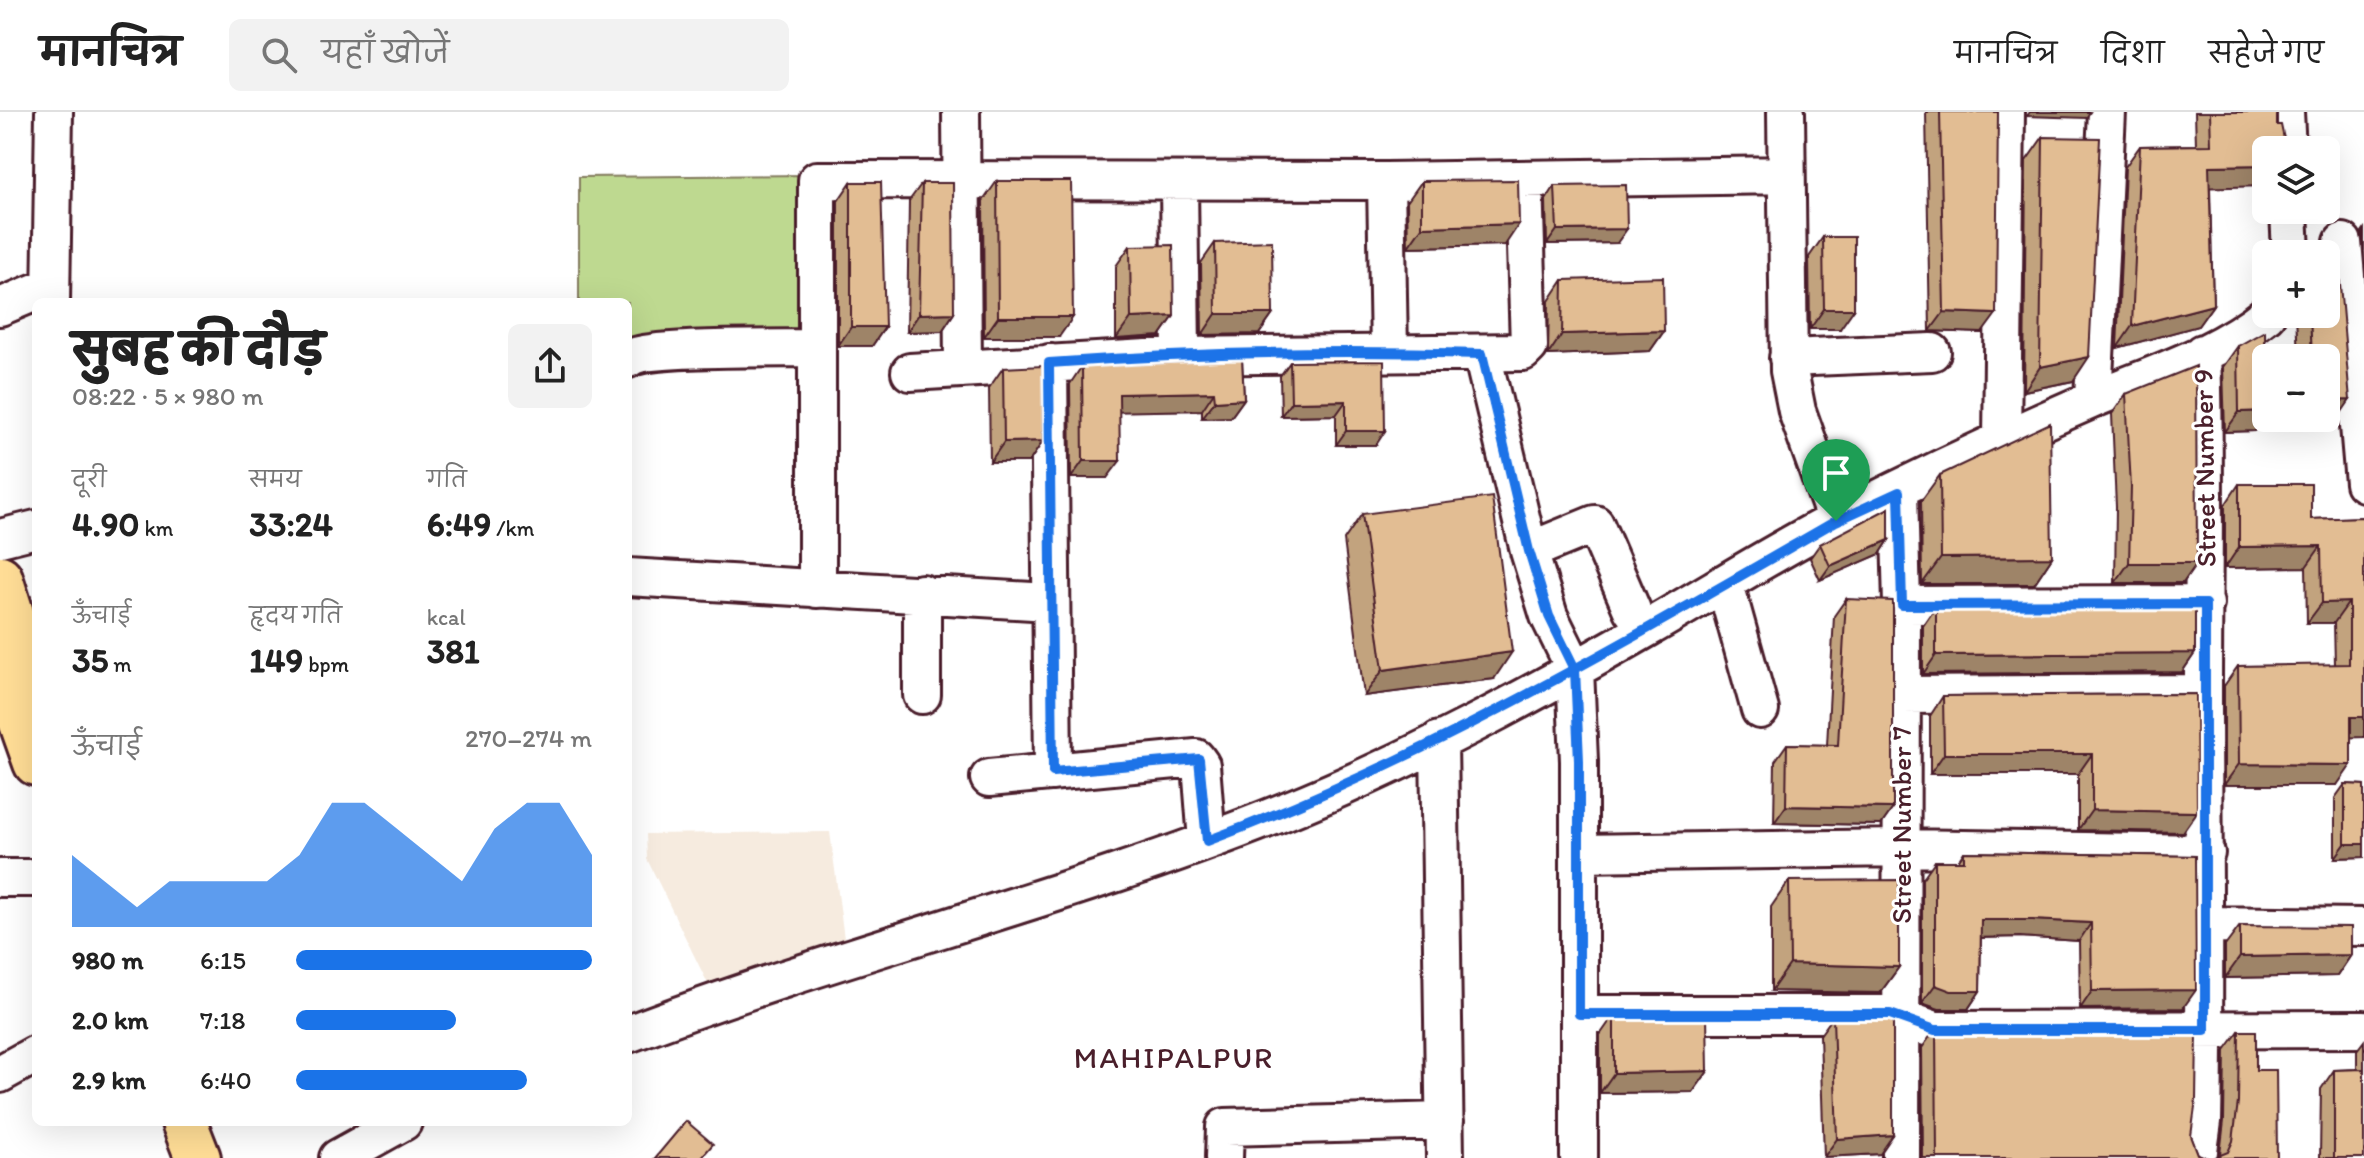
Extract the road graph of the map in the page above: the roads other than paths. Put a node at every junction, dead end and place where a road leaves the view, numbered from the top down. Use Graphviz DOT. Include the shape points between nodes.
graph roads {
  1 [pos="54,112"];
  2 [pos="961,112"];
  3 [pos="1786,112"];
  4 [pos="2006,112"];
  5 [pos="2107,112"];
  6 [pos="2285,112"];
  7 [pos="2286,136"];
  8 [pos="1786,175"];
  9 [pos="1524,179"];
  10 [pos="1386,181"];
  11 [pos="960,182"];
  12 [pos="1179,182"];
  13 [pos="2344,242"];
  14 [pos="51,294"];
  15 [pos="32,299"];
  16 [pos="0,307"];
  17 [pos="2252,327"];
  18 [pos="817,348"];
  19 [pos="1389,352"];
  20 [pos="1932,352"];
  21 [pos="2202,353"];
  22 [pos="1482,354"];
  23 [pos="1181,356"];
  24 [pos="632,357"];
  25 [pos="1788,358"];
  26 [pos="1049,363"];
  27 [pos="963,369"];
  28 [pos="910,372"];
  29 [pos="2093,399"];
  30 [pos="2002,440"];
  31 [pos="2364,483"];
  32 [pos="1899,492"];
  33 [pos="1836,521"];
  34 [pos="32,530"];
  35 [pos="0,538"];
  36 [pos="1529,551"];
  37 [pos="632,577"];
  38 [pos="1725,584"];
  39 [pos="817,589"];
  40 [pos="922,593"];
  41 [pos="14,594"];
  42 [pos="1049,602"];
  43 [pos="2205,604"];
  44 [pos="1902,605"];
  45 [pos="1632,610"];
  46 [pos="0,661"];
  47 [pos="1575,669"];
  48 [pos="32,675"];
  49 [pos="2203,693"];
  50 [pos="922,695"];
  51 [pos="1902,695"];
  52 [pos="1760,710"];
  53 [pos="1439,740"];
  54 [pos="32,752"];
  55 [pos="1053,772"];
  56 [pos="989,778"];
  57 [pos="1207,841"];
  58 [pos="1900,848"];
  59 [pos="1579,853"];
  60 [pos="2206,853"];
  61 [pos="0,878"];
  62 [pos="32,878"];
  63 [pos="2206,925"];
  64 [pos="2364,927"];
  65 [pos="1579,1014"];
  66 [pos="1899,1015"];
  67 [pos="2364,1029"];
  68 [pos="2205,1030"];
  69 [pos="632,1033"];
  70 [pos="32,1056"];
  71 [pos="0,1074"];
  72 [pos="1445,1121"];
  73 [pos="168,1126"];
  74 [pos="186,1126"];
  75 [pos="396,1126"];
  76 [pos="1224,1142"];
  77 [pos="180,1158"];
  78 [pos="198,1158"];
  79 [pos="338,1158"];
  80 [pos="1445,1158"];
  81 [pos="1579,1158"];
  82 [pos="1901,1158"];
  83 [pos="2198,1158"];
  1 -- 14 [label="street"];
  2 -- 11 [label="street"];
  3 -- 8 [label="street"];
  4 -- 30 [label="street"];
  5 -- 29 [label="street"];
  6 -- 7 [label="street"];
  8 -- 9 [label="street"];
  8 -- 25 [label="street"];
  9 -- 10 [label="street"];
  9 -- 22 [label="street" via="1529,346 1523,352"];
  10 -- 12 [label="street"];
  10 -- 19 [label="street"];
  11 -- 12 [label="street"];
  11 -- 18 [label="street" via="817,180"];
  11 -- 27 [label="street"];
  12 -- 23 [label="street"];
  13 -- 31 [label="street"];
  15 -- 16 [label="street"];
  17 -- 21 [label="street"];
  18 -- 24 [label="street"];
  18 -- 39 [label="street"];
  19 -- 22 [label="street"];
  19 -- 23 [label="street"];
  20 -- 25 [label="street"];
  21 -- 29 [label="street"];
  21 -- 43 [label="street, Street Number 9"];
  22 -- 36 [label="street"];
  23 -- 26 [label="street"];
  25 -- 33 [label="street" via="1797,411"];
  26 -- 27 [label="street"];
  26 -- 42 [label="street"];
  27 -- 28 [label="street"];
  29 -- 30 [label="street"];
  30 -- 32 [label="street"];
  32 -- 33 [label="street"];
  32 -- 44 [label="street, Street Number 7"];
  33 -- 38 [label="street"];
  34 -- 35 [label="street"];
  36 -- 45 [label="street" via="1595,524"];
  36 -- 47 [label="street" via="1549,616"];
  37 -- 39 [label="street"];
  38 -- 47 [label="street"];
  38 -- 52 [label="street"];
  39 -- 40 [label="street"];
  40 -- 42 [label="street"];
  40 -- 50 [label="street"];
  41 -- 48 [label="main road"];
  42 -- 55 [label="street"];
  43 -- 44 [label="street"];
  43 -- 49 [label="street, Street Number 9"];
  44 -- 51 [label="street, Street Number 7"];
  46 -- 54 [label="main road"];
  47 -- 53 [label="street"];
  47 -- 59 [label="street"];
  49 -- 51 [label="street"];
  49 -- 60 [label="street, Street Number 9"];
  51 -- 58 [label="street, Street Number 7"];
  53 -- 57 [label="street" via="1288,811"];
  53 -- 72 [label="street"];
  55 -- 56 [label="street"];
  55 -- 57 [label="street" via="1199,759"];
  57 -- 69 [label="street" via="1058,895 788,976"];
  58 -- 59 [label="street"];
  58 -- 60 [label="street"];
  58 -- 66 [label="street, Street Number 7"];
  59 -- 65 [label="street"];
  60 -- 63 [label="street, Street Number 9"];
  61 -- 62 [label="street"];
  63 -- 64 [label="street"];
  63 -- 68 [label="street, Street Number 9"];
  65 -- 66 [label="street"];
  65 -- 81 [label="street"];
  66 -- 68 [label="street" via="1935,1030"];
  66 -- 82 [label="street, Street Number 7"];
  67 -- 68 [label="street"];
  68 -- 83 [label="street, Street Number 9"];
  70 -- 71 [label="street"];
  72 -- 76 [label="street"];
  72 -- 80 [label="street"];
  73 -- 77 [label="main road"];
  74 -- 78 [label="main road"];
  75 -- 79 [label="street"];
}
